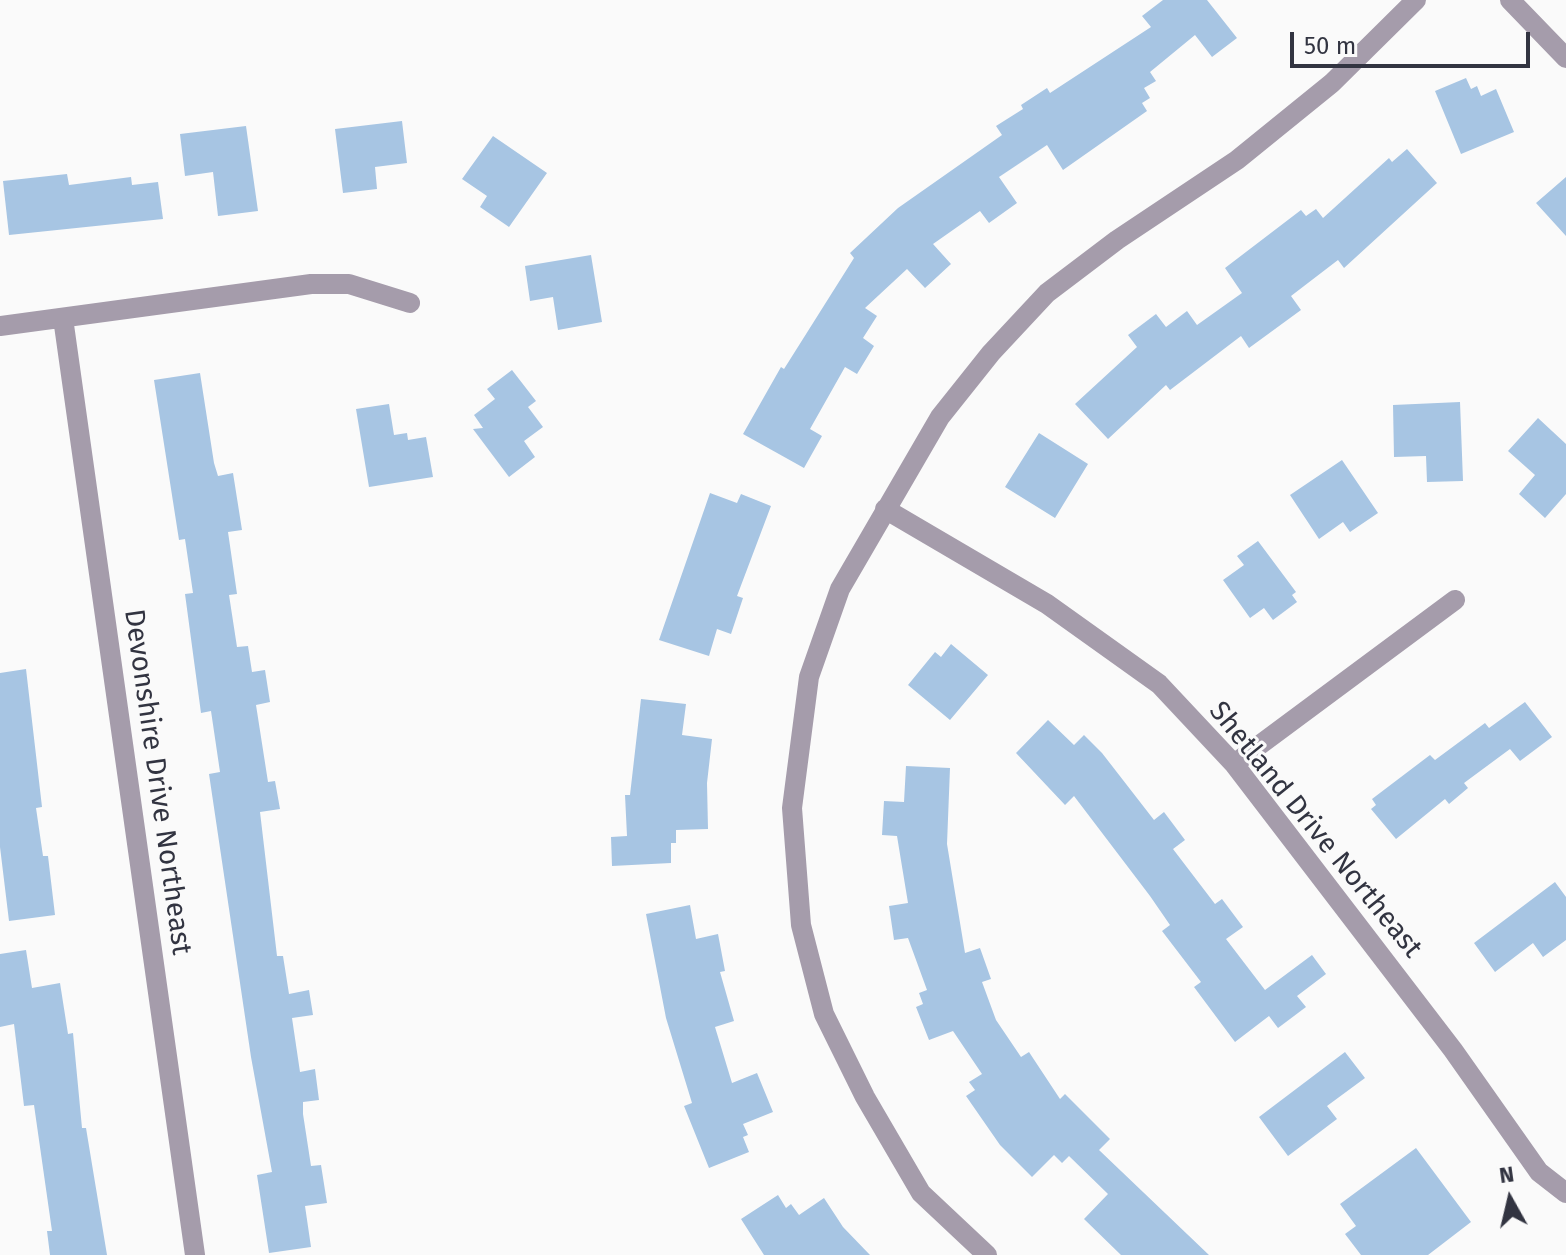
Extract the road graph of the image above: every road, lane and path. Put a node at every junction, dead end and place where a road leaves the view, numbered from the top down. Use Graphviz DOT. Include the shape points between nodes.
graph roads {
  1 [pos="1416,0"];
  2 [pos="1510,0"];
  3 [pos="1566,58"];
  4 [pos="410,303"];
  5 [pos="63,318"];
  6 [pos="0,326"];
  7 [pos="885,509"];
  8 [pos="1455,600"];
  9 [pos="1234,764"];
  10 [pos="1566,1193"];
  11 [pos="195,1255"];
  12 [pos="987,1255"];
  1 -- 7 [label="street" via="1332,83 1237,160 1047,293 940,417"];
  2 -- 3 [label="street"];
  4 -- 5 [label="street" via="349,284 311,284"];
  5 -- 6 [label="street"];
  5 -- 11 [label="street, Devonshire Drive Northeast"];
  7 -- 9 [label="street, Shetland Drive Northeast" via="1095,635 1159,684"];
  7 -- 12 [label="street" via="840,589 809,677 792,808 801,925 824,1014 865,1097 921,1193"];
  8 -- 9 [label="street"];
  9 -- 10 [label="street, Shetland Drive Northeast" via="1453,1050 1539,1172"];
}
